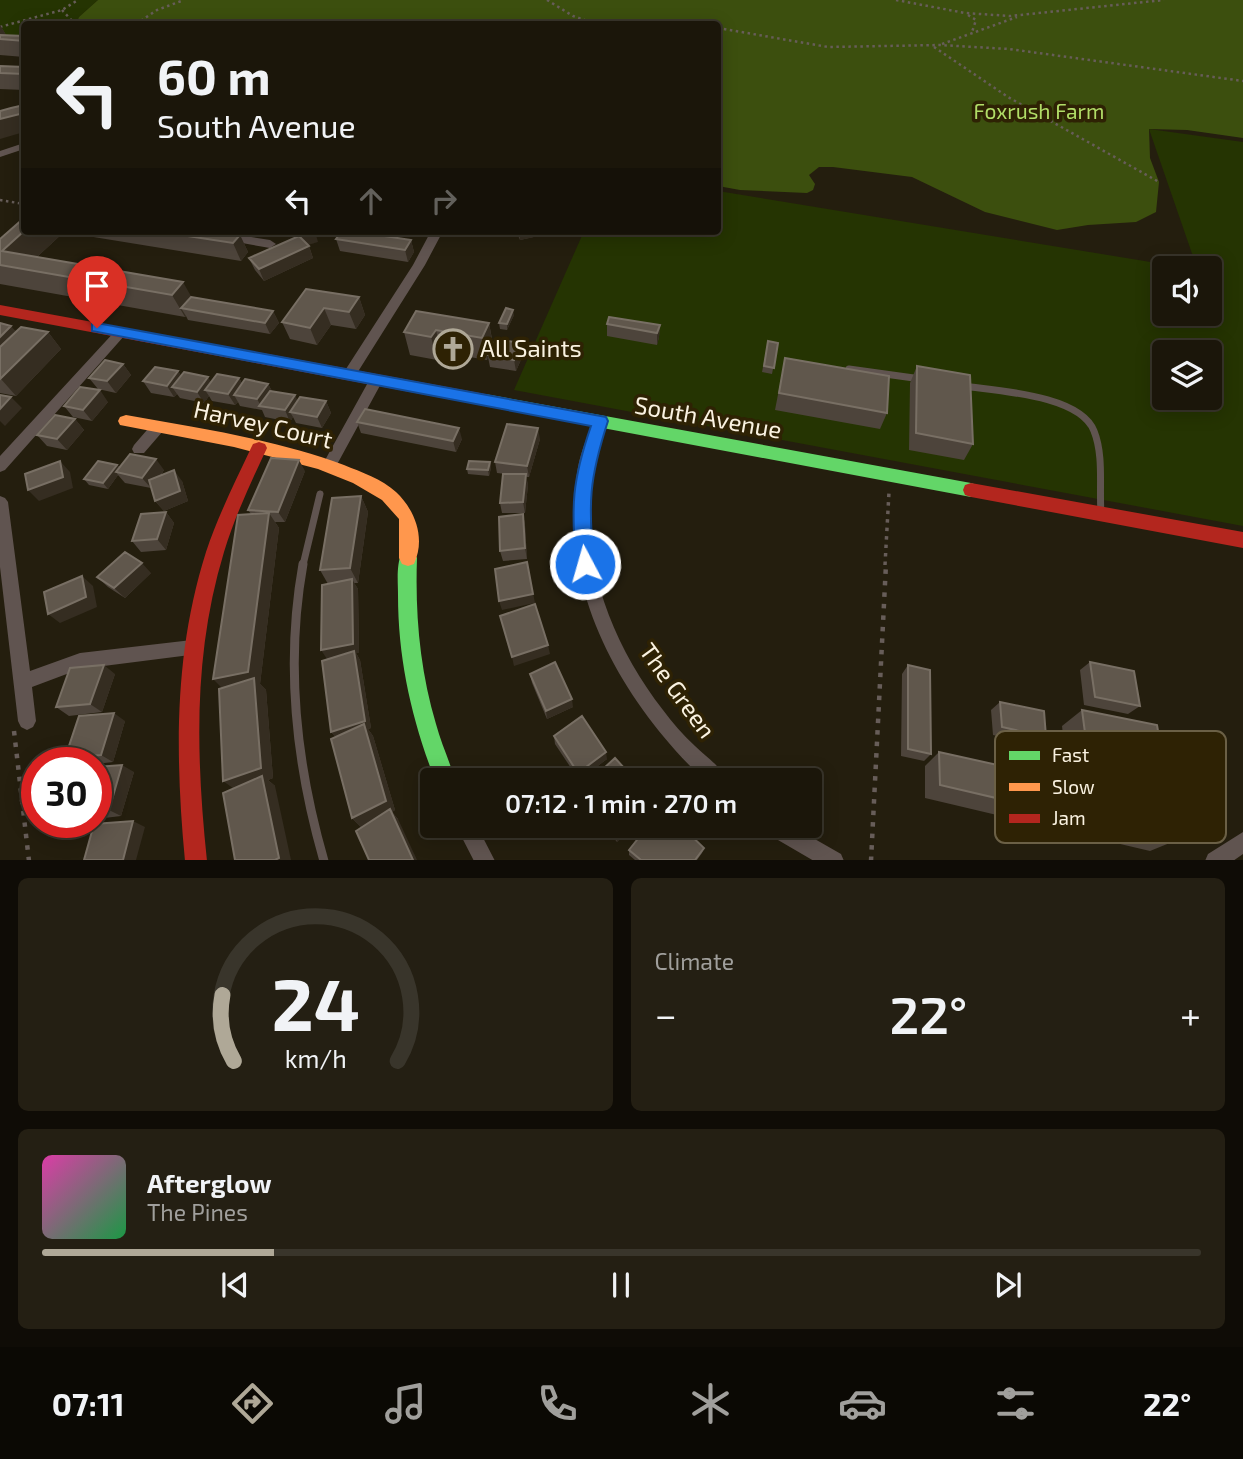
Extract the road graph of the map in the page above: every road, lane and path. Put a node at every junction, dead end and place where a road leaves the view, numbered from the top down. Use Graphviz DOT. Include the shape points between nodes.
graph roads {
  1 [pos="78,0"];
  2 [pos="184,0"];
  3 [pos="547,0"];
  4 [pos="896,0"];
  5 [pos="1164,0"];
  6 [pos="62,10"];
  7 [pos="965,13"];
  8 [pos="1022,16"];
  9 [pos="21,21"];
  10 [pos="22,21"];
  11 [pos="72,21"];
  12 [pos="140,21"];
  13 [pos="585,21"];
  14 [pos="0,27"];
  15 [pos="721,28"];
  16 [pos="972,32"];
  17 [pos="940,45"];
  18 [pos="932,46"];
  19 [pos="1243,81"];
  20 [pos="21,147"];
  21 [pos="0,155"];
  22 [pos="1159,183"];
  23 [pos="0,200"];
  24 [pos="21,204"];
  25 [pos="216,235"];
  26 [pos="435,235"];
  27 [pos="270,244"];
  28 [pos="0,310"];
  29 [pos="121,332"];
  30 [pos="846,369"];
  31 [pos="349,375"];
  32 [pos="376,380"];
  33 [pos="936,382"];
  34 [pos="949,384"];
  35 [pos="126,421"];
  36 [pos="600,421"];
  37 [pos="158,427"];
  38 [pos="259,448"];
  39 [pos="139,449"];
  40 [pos="0,466"];
  41 [pos="329,466"];
  42 [pos="889,475"];
  43 [pos="320,494"];
  44 [pos="0,502"];
  45 [pos="1101,514"];
  46 [pos="1243,540"];
  47 [pos="192,648"];
  48 [pos="22,682"];
  49 [pos="27,721"];
  50 [pos="439,768"];
  51 [pos="704,768"];
  52 [pos="473,838"];
  53 [pos="795,838"];
  54 [pos="1243,842"];
  55 [pos="29,860"];
  56 [pos="196,860"];
  57 [pos="324,860"];
  58 [pos="485,860"];
  59 [pos="834,860"];
  60 [pos="871,860"];
  61 [pos="1215,860"];
  1 -- 6 [label="path"];
  2 -- 12 [label="path"];
  3 -- 13 [label="path"];
  4 -- 7 [label="path"];
  5 -- 8 [label="path"];
  6 -- 10 [label="path"];
  6 -- 11 [label="path"];
  7 -- 8 [label="path"];
  7 -- 16 [label="path" via="975,19"];
  8 -- 16 [label="path"];
  9 -- 14 [label="path"];
  15 -- 18 [label="path" via="842,48"];
  16 -- 17 [label="path"];
  17 -- 18 [label="path"];
  17 -- 19 [label="path" via="1009,49"];
  18 -- 22 [label="path" via="1008,97"];
  20 -- 21 [label="street"];
  23 -- 24 [label="path"];
  25 -- 27 [label="street"];
  26 -- 31 [label="street"];
  28 -- 29 [label="street, South Avenue"];
  29 -- 31 [label="street, South Avenue"];
  29 -- 40 [label="street"];
  30 -- 33 [label="lane"];
  31 -- 32 [label="street, South Avenue"];
  32 -- 36 [label="street, South Avenue"];
  32 -- 41 [label="street"];
  34 -- 45 [label="lane" via="1038,399 1084,416 1096,438"];
  35 -- 37 [label="street, Harvey Court"];
  36 -- 42 [label="street, South Avenue"];
  36 -- 51 [label="street, The Green" via="585,466 580,513 593,596 620,662 639,692 667,732"];
  37 -- 38 [label="street, Harvey Court"];
  37 -- 39 [label="street, Harvey Court"];
  38 -- 41 [label="street, Harvey Court"];
  38 -- 47 [label="street" via="238,484 211,552"];
  41 -- 50 [label="street, Harvey Court" via="386,491 406,516 405,604 412,668"];
  42 -- 45 [label="street, South Avenue"];
  42 -- 60 [label="path"];
  43 -- 57 [label="lane" via="302,559 292,652 301,755"];
  44 -- 48 [label="street"];
  45 -- 46 [label="street, South Avenue"];
  47 -- 48 [label="street" via="79,660"];
  47 -- 56 [label="street" via="187,764"];
  48 -- 49 [label="street"];
  49 -- 55 [label="path" via="13,727"];
  52 -- 58 [label="street"];
  53 -- 59 [label="street"];
  54 -- 61 [label="street"];
}
